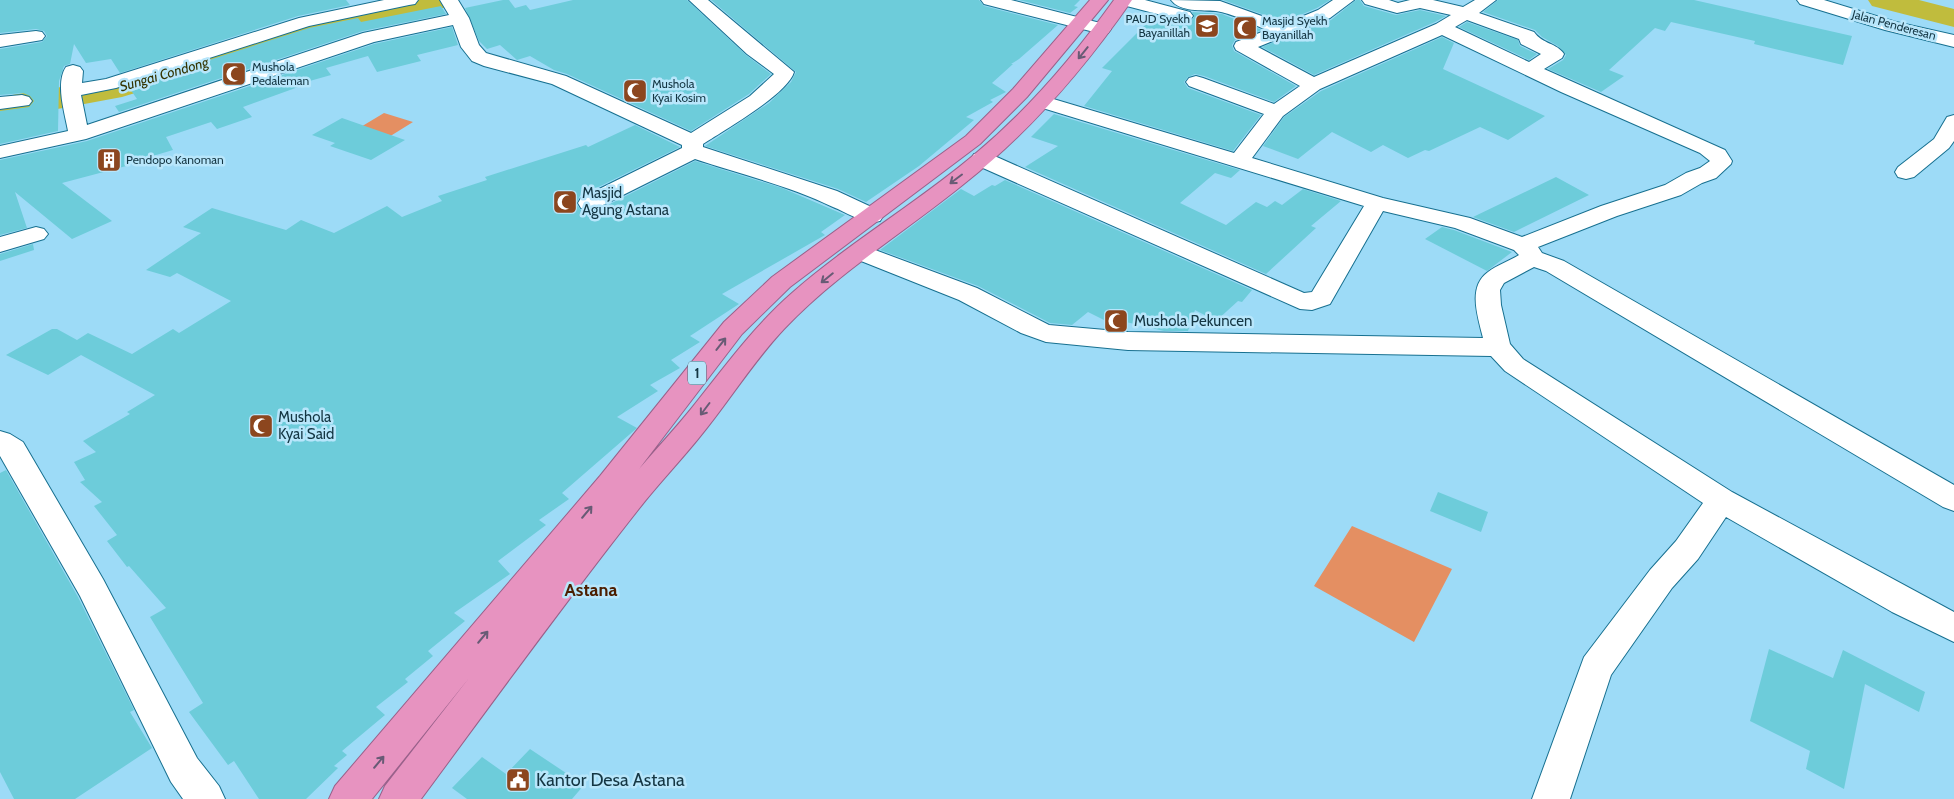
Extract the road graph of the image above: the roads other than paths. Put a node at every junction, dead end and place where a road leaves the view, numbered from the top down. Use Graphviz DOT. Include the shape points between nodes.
graph roads {
  1 [pos="409,0"];
  2 [pos="698,0"];
  3 [pos="990,0"];
  4 [pos="1098,0"];
  5 [pos="1124,0"];
  6 [pos="1345,0"];
  7 [pos="1372,0"];
  8 [pos="1487,0"];
  9 [pos="1806,0"];
  10 [pos="454,8"];
  11 [pos="1182,8"];
  12 [pos="1466,14"];
  13 [pos="1092,26"];
  14 [pos="1442,28"];
  15 [pos="1284,30"];
  16 [pos="36,36"];
  17 [pos="0,41"];
  18 [pos="1954,42"];
  19 [pos="1530,70"];
  20 [pos="73,71"];
  21 [pos="1196,82"];
  22 [pos="1313,85"];
  23 [pos="72,98"];
  24 [pos="22,101"];
  25 [pos="1043,102"];
  26 [pos="0,103"];
  27 [pos="1276,112"];
  28 [pos="1954,121"];
  29 [pos="79,135"];
  30 [pos="693,147"];
  31 [pos="0,152"];
  32 [pos="982,159"];
  33 [pos="1239,161"];
  34 [pos="1906,172"];
  35 [pos="589,203"];
  36 [pos="1377,203"];
  37 [pos="872,216"];
  38 [pos="36,234"];
  39 [pos="0,245"];
  40 [pos="859,252"];
  41 [pos="1527,252"];
  42 [pos="1498,347"];
  43 [pos="4,449"];
  44 [pos="623,488"];
  45 [pos="1954,499"];
  46 [pos="1721,500"];
  47 [pos="1954,628"];
  48 [pos="206,799"];
  49 [pos="348,799"];
  50 [pos="398,799"];
  51 [pos="1551,799"];
  1 -- 23 [label="street" via="305,22"];
  2 -- 30 [label="street" via="784,72 757,100"];
  3 -- 13 [label="street"];
  4 -- 13 [label="highway, 1"];
  5 -- 11 [label="street"];
  5 -- 13 [label="highway, 1"];
  6 -- 15 [label="street" via="1324,14"];
  7 -- 12 [label="street" via="1397,8 1420,3"];
  8 -- 12 [label="street"];
  9 -- 18 [label="street, Jalan Penderesan"];
  10 -- 29 [label="street"];
  10 -- 30 [label="street" via="470,47 480,57 558,80 633,113"];
  11 -- 15 [label="street" via="1195,4 1220,6"];
  12 -- 14 [label="street"];
  12 -- 19 [label="street" via="1528,36 1531,42 1554,52"];
  13 -- 25 [label="highway, 1, one-way"];
  13 -- 37 [label="highway, 1" via="973,140"];
  14 -- 19 [label="street"];
  14 -- 22 [label="street"];
  15 -- 22 [label="street" via="1243,47"];
  16 -- 17 [label="street"];
  19 -- 41 [label="street" via="1707,149 1721,161 1708,173 1673,190 1609,210"];
  20 -- 23 [label="street"];
  21 -- 27 [label="street"];
  22 -- 27 [label="street"];
  23 -- 29 [label="street"];
  24 -- 26 [label="street"];
  25 -- 32 [label="highway, 1"];
  25 -- 33 [label="street"];
  27 -- 33 [label="street"];
  28 -- 34 [label="street" via="1951,134"];
  29 -- 31 [label="street"];
  30 -- 35 [label="street"];
  30 -- 37 [label="street" via="829,196"];
  32 -- 36 [label="street" via="1300,301 1312,302 1321,298"];
  32 -- 40 [label="highway, 1, one-way"];
  33 -- 36 [label="street"];
  36 -- 41 [label="street" via="1462,223"];
  44 -- 37 [label="highway, 1, one-way" via="733,328 781,282"];
  38 -- 39 [label="street"];
  40 -- 42 [label="street" via="968,294 1030,328 1046,333 1128,341"];
  40 -- 44 [label="highway, 1, one-way" via="793,304 758,340 689,430"];
  41 -- 42 [label="street" via="1495,278 1488,290 1488,305"];
  41 -- 45 [label="street"];
  42 -- 46 [label="street" via="1514,365"];
  43 -- 48 [label="street" via="92,588 184,770"];
  49 -- 44 [label="highway, 1, one-way"];
  44 -- 50 [label="highway, 1"];
  46 -- 47 [label="street"];
  46 -- 51 [label="street" via="1687,550 1661,579 1596,668"];
}
